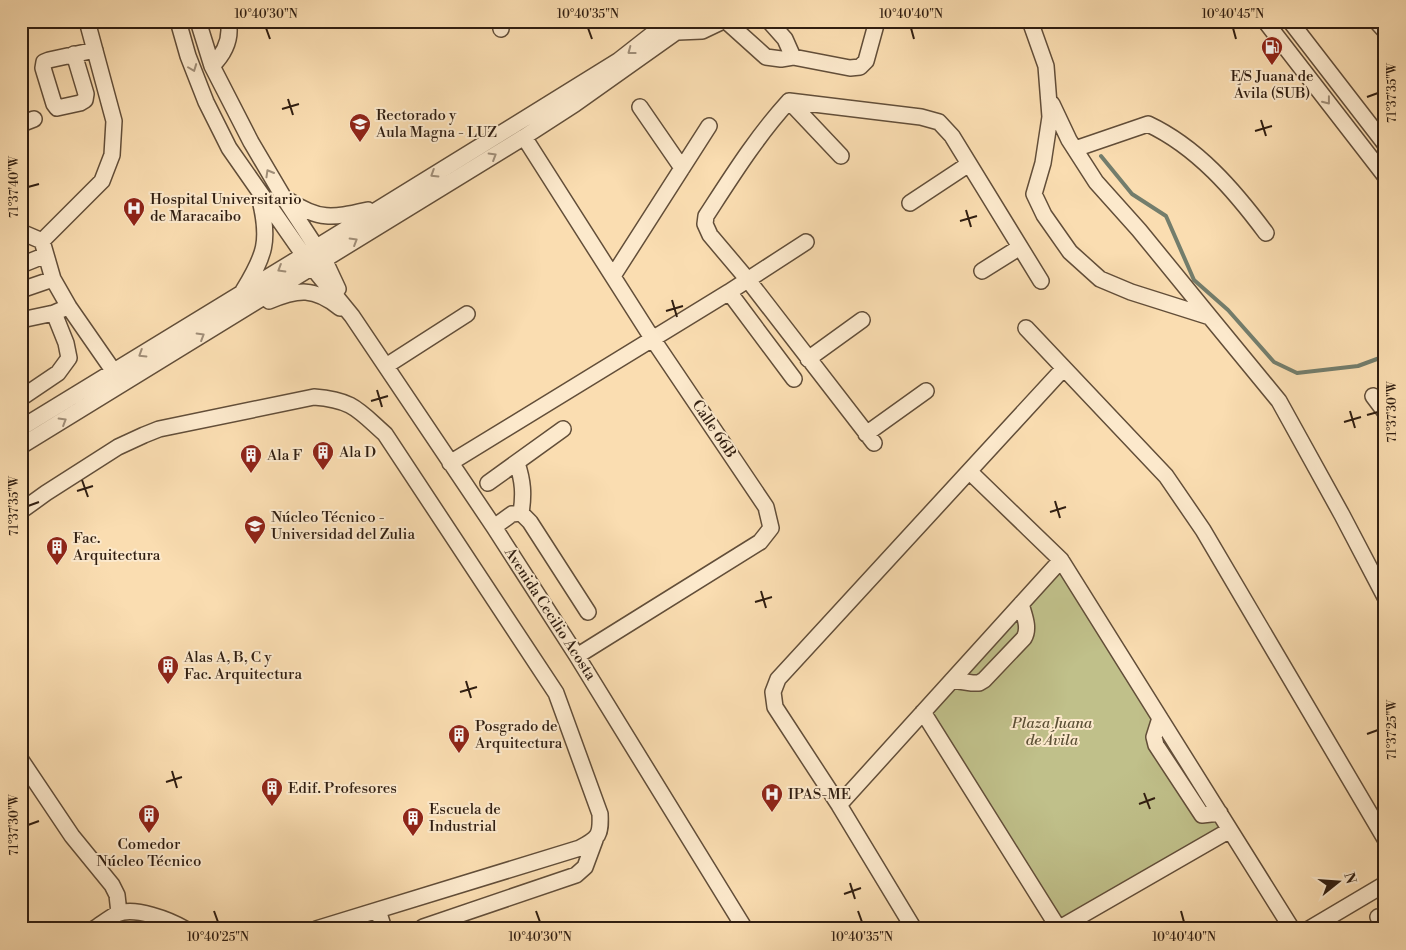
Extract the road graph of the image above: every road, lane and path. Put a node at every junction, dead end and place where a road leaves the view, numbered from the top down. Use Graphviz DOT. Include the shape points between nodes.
graph roads {
  1 [pos="87,21"];
  2 [pos="178,21"];
  3 [pos="198,21"];
  4 [pos="228,21"];
  5 [pos="692,21"];
  6 [pos="724,21"];
  7 [pos="769,21"];
  8 [pos="877,21"];
  9 [pos="1030,21"];
  10 [pos="1265,21"];
  11 [pos="1290,21"];
  12 [pos="1376,21"];
  13 [pos="674,27"];
  14 [pos="1385,31"];
  15 [pos="95,50"];
  16 [pos="74,54"];
  17 [pos="793,57"];
  18 [pos="212,66"];
  19 [pos="1048,97"];
  20 [pos="789,101"];
  21 [pos="640,108"];
  22 [pos="709,126"];
  23 [pos="524,137"];
  24 [pos="1385,144"];
  25 [pos="1075,149"];
  26 [pos="841,156"];
  27 [pos="969,164"];
  28 [pos="682,168"];
  29 [pos="1385,176"];
  30 [pos="258,191"];
  31 [pos="284,198"];
  32 [pos="910,203"];
  33 [pos="379,208"];
  34 [pos="21,232"];
  35 [pos="1266,233"];
  36 [pos="806,242"];
  37 [pos="1020,247"];
  38 [pos="44,248"];
  39 [pos="314,257"];
  40 [pos="21,264"];
  41 [pos="982,271"];
  42 [pos="613,276"];
  43 [pos="53,279"];
  44 [pos="748,280"];
  45 [pos="1041,281"];
  46 [pos="21,290"];
  47 [pos="242,292"];
  48 [pos="729,292"];
  49 [pos="69,307"];
  50 [pos="244,310"];
  51 [pos="349,311"];
  52 [pos="54,313"];
  53 [pos="467,314"];
  54 [pos="1210,316"];
  55 [pos="21,320"];
  56 [pos="862,320"];
  57 [pos="1026,328"];
  58 [pos="652,338"];
  59 [pos="808,359"];
  60 [pos="386,366"];
  61 [pos="1064,368"];
  62 [pos="113,371"];
  63 [pos="794,379"];
  64 [pos="122,385"];
  65 [pos="926,390"];
  66 [pos="1373,396"];
  67 [pos="21,398"];
  68 [pos="1385,412"];
  69 [pos="21,428"];
  70 [pos="563,429"];
  71 [pos="21,446"];
  72 [pos="450,463"];
  73 [pos="518,463"];
  74 [pos="970,472"];
  75 [pos="488,482"];
  76 [pos="21,511"];
  77 [pos="521,513"];
  78 [pos="494,528"];
  79 [pos="1061,560"];
  80 [pos="1385,597"];
  81 [pos="1021,604"];
  82 [pos="588,612"];
  83 [pos="577,656"];
  84 [pos="952,680"];
  85 [pos="923,712"];
  86 [pos="21,760"];
  87 [pos="839,805"];
  88 [pos="1230,830"];
  89 [pos="1385,839"];
  90 [pos="595,840"];
  91 [pos="1385,884"];
  92 [pos="378,910"];
  93 [pos="119,913"];
  94 [pos="423,927"];
  95 [pos="94,929"];
  96 [pos="185,929"];
  97 [pos="316,929"];
  98 [pos="384,929"];
  99 [pos="745,929"];
  100 [pos="914,929"];
  101 [pos="1059,929"];
  102 [pos="1292,929"];
  103 [pos="1309,929"];
  1 -- 15 [label="street"];
  2 -- 30 [label="street, Avenida Cecilio Acosta, one-way" via="206,102 229,148"];
  3 -- 18 [label="street, Avenida Cecilio Acosta"];
  4 -- 18 [label="street" via="227,44"];
  5 -- 13 [label="street"];
  6 -- 13 [label="street" via="702,31"];
  6 -- 17 [label="street" via="766,57"];
  7 -- 17 [label="street" via="785,39"];
  8 -- 17 [label="street" via="866,61 860,67"];
  9 -- 19 [label="street" via="1046,66"];
  10 -- 29 [label="street, one-way"];
  11 -- 24 [label="street"];
  12 -- 14 [label="street"];
  13 -- 23 [label="street" via="575,104"];
  13 -- 33 [label="street, one-way"];
  15 -- 16 [label="street"];
  15 -- 38 [label="street" via="114,120 112,155 102,181"];
  31 -- 18 [label="street, Avenida Cecilio Acosta, one-way"];
  19 -- 25 [label="street"];
  19 -- 54 [label="street" via="1050,117 1034,194 1044,215 1070,252 1100,279"];
  20 -- 26 [label="street"];
  20 -- 27 [label="street" via="939,122"];
  20 -- 44 [label="street" via="739,166 706,216 705,224 710,235"];
  21 -- 28 [label="street"];
  22 -- 28 [label="street"];
  39 -- 23 [label="street, one-way"];
  23 -- 42 [label="street, Calle 66B"];
  25 -- 35 [label="street" via="1148,124 1167,132 1197,155 1241,199"];
  25 -- 54 [label="street" via="1096,182"];
  27 -- 32 [label="street"];
  27 -- 37 [label="street"];
  28 -- 42 [label="street"];
  30 -- 39 [label="street, Avenida Cecilio Acosta"];
  30 -- 47 [label="street" via="265,220 264,248"];
  31 -- 33 [label="street" via="323,217"];
  31 -- 39 [label="street, Avenida Cecilio Acosta"];
  33 -- 39 [label="street"];
  34 -- 38 [label="street"];
  36 -- 44 [label="street"];
  37 -- 41 [label="street"];
  37 -- 45 [label="street"];
  38 -- 40 [label="street"];
  38 -- 43 [label="street"];
  39 -- 47 [label="street, one-way"];
  39 -- 50 [label="street"];
  39 -- 51 [label="street, Avenida Cecilio Acosta"];
  42 -- 58 [label="street, Calle 66B"];
  43 -- 46 [label="street"];
  43 -- 49 [label="street"];
  44 -- 48 [label="street"];
  44 -- 59 [label="street"];
  47 -- 62 [label="street, one-way"];
  48 -- 58 [label="street"];
  48 -- 63 [label="street"];
  49 -- 52 [label="street"];
  49 -- 62 [label="street"];
  50 -- 51 [label="street" via="302,291 318,293"];
  64 -- 50 [label="street, one-way"];
  51 -- 60 [label="street, Avenida Cecilio Acosta"];
  52 -- 55 [label="street"];
  52 -- 67 [label="street" via="69,358 58,373"];
  53 -- 60 [label="street"];
  54 -- 80 [label="street" via="1279,401"];
  56 -- 59 [label="street"];
  57 -- 61 [label="street"];
  58 -- 72 [label="street"];
  58 -- 83 [label="street, Calle 66B" via="766,507 770,528 760,542"];
  59 -- 65 [label="street" via="870,438"];
  60 -- 72 [label="street, Avenida Cecilio Acosta"];
  61 -- 74 [label="street"];
  61 -- 89 [label="street" via="1166,476 1202,530"];
  62 -- 64 [label="street"];
  62 -- 69 [label="street"];
  71 -- 64 [label="street, one-way"];
  66 -- 68 [label="street"];
  70 -- 73 [label="street"];
  72 -- 78 [label="street, Avenida Cecilio Acosta"];
  73 -- 75 [label="street"];
  73 -- 77 [label="street" via="524,494"];
  74 -- 79 [label="street"];
  74 -- 87 [label="street" via="778,679 773,692 775,707"];
  76 -- 90 [label="street" via="118,447 158,429 314,397 336,399 354,406 385,434 556,693 600,814 601,829"];
  77 -- 78 [label="street" via="512,514"];
  77 -- 82 [label="street"];
  78 -- 83 [label="street, Avenida Cecilio Acosta"];
  79 -- 81 [label="street"];
  79 -- 88 [label="street"];
  81 -- 84 [label="street"];
  81 -- 84 [label="street" via="1028,633 1024,638 979,683"];
  83 -- 99 [label="street, Avenida Cecilio Acosta"];
  84 -- 85 [label="street"];
  85 -- 87 [label="street"];
  85 -- 101 [label="street"];
  86 -- 93 [label="street" via="72,836 112,885"];
  87 -- 100 [label="street"];
  88 -- 101 [label="street"];
  88 -- 102 [label="street"];
  90 -- 92 [label="street" via="580,848"];
  90 -- 94 [label="street" via="585,867 576,874"];
  91 -- 103 [label="street"];
  92 -- 97 [label="street"];
  92 -- 98 [label="street"];
  93 -- 95 [label="street"];
  93 -- 96 [label="street" via="140,913 169,920"];
}
